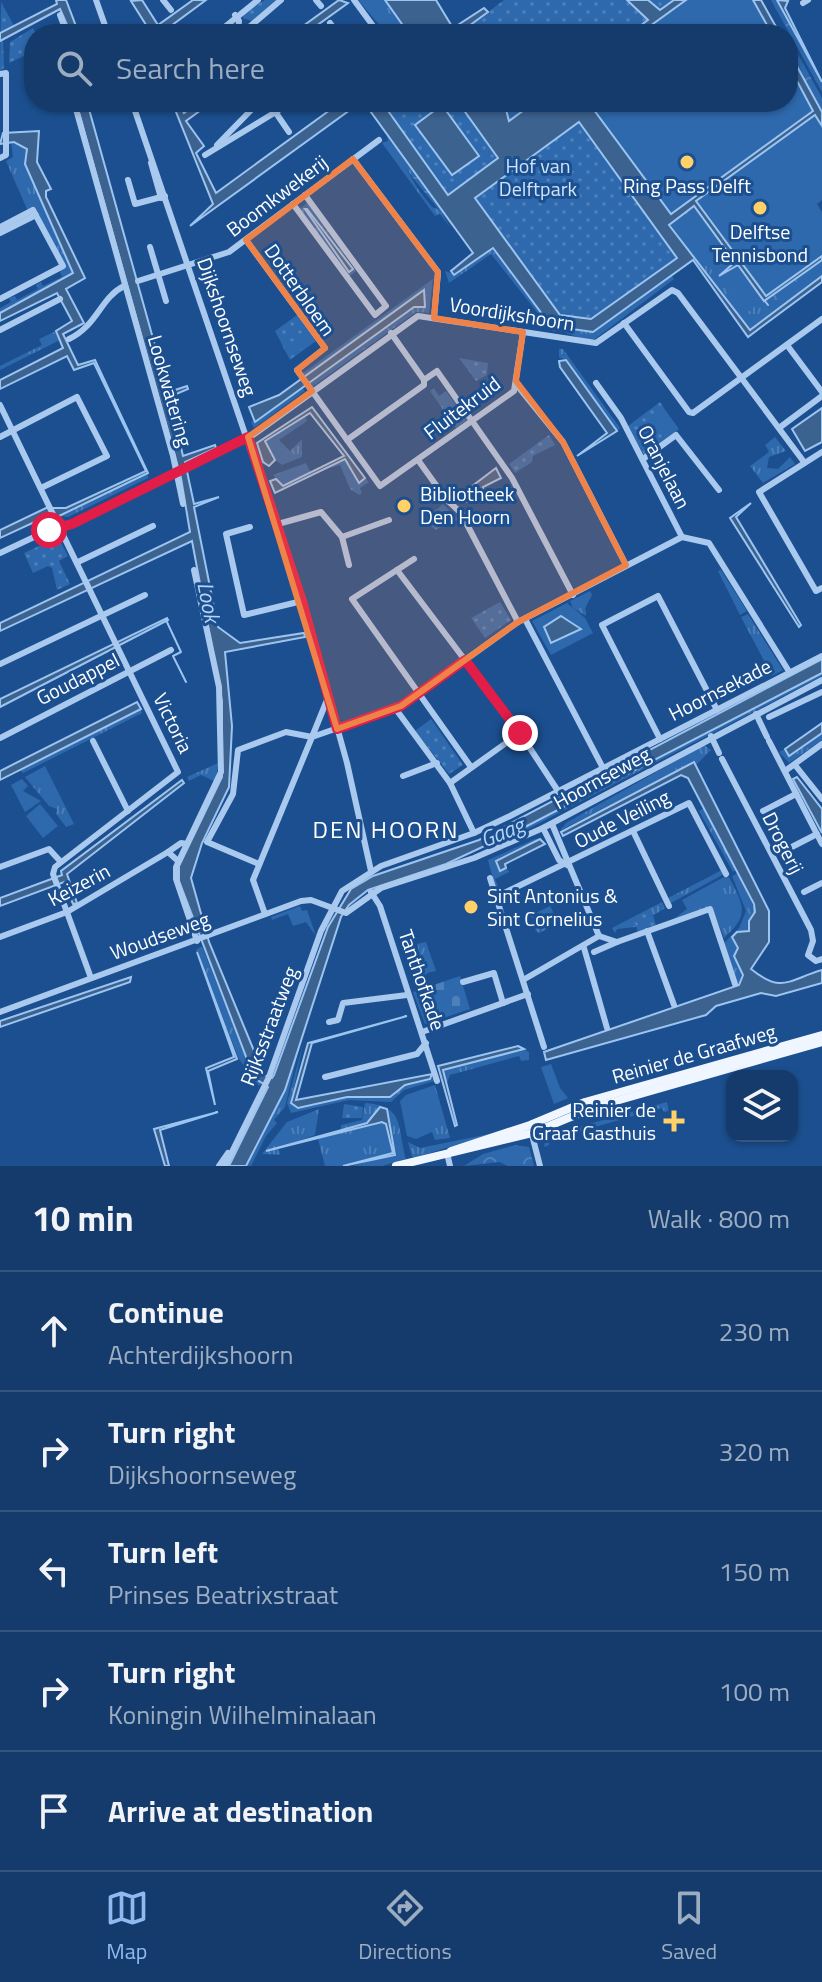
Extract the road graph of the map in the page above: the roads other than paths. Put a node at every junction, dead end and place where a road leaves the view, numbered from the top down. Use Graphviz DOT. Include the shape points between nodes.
graph roads {
  1 [pos="96,0"];
  2 [pos="163,0"];
  3 [pos="258,0"];
  4 [pos="281,0"];
  5 [pos="354,0"];
  6 [pos="171,10"];
  7 [pos="60,15"];
  8 [pos="237,18"];
  9 [pos="63,24"];
  10 [pos="104,24"];
  11 [pos="229,24"];
  12 [pos="238,24"];
  13 [pos="250,24"];
  14 [pos="256,24"];
  15 [pos="369,24"];
  16 [pos="0,74"];
  17 [pos="3,108"];
  18 [pos="77,112"];
  19 [pos="135,112"];
  20 [pos="249,112"];
  21 [pos="276,113"];
  22 [pos="289,132"];
  23 [pos="379,140"];
  24 [pos="215,148"];
  25 [pos="205,155"];
  26 [pos="0,158"];
  27 [pos="353,159"];
  28 [pos="128,180"];
  29 [pos="305,195"];
  30 [pos="162,197"];
  31 [pos="293,204"];
  32 [pos="35,213"];
  33 [pos="0,227"];
  34 [pos="0,233"];
  35 [pos="246,240"];
  36 [pos="150,247"];
  37 [pos="188,265"];
  38 [pos="158,274"];
  39 [pos="138,281"];
  40 [pos="124,286"];
  41 [pos="0,299"];
  42 [pos="60,299"];
  43 [pos="166,301"];
  44 [pos="434,318"];
  45 [pos="822,319"];
  46 [pos="624,323"];
  47 [pos="0,330"];
  48 [pos="523,332"];
  49 [pos="391,333"];
  50 [pos="69,339"];
  51 [pos="787,345"];
  52 [pos="742,378"];
  53 [pos="424,382"];
  54 [pos="596,383"];
  55 [pos="516,384"];
  56 [pos="311,390"];
  57 [pos="822,394"];
  58 [pos="0,405"];
  59 [pos="473,422"];
  60 [pos="779,428"];
  61 [pos="13,430"];
  62 [pos="0,437"];
  63 [pos="248,437"];
  64 [pos="347,440"];
  65 [pos="822,452"];
  66 [pos="643,459"];
  67 [pos="418,460"];
  68 [pos="804,462"];
  69 [pos="177,472"];
  70 [pos="381,486"];
  71 [pos="41,488"];
  72 [pos="719,490"];
  73 [pos="183,504"];
  74 [pos="389,520"];
  75 [pos="278,524"];
  76 [pos="153,526"];
  77 [pos="61,527"];
  78 [pos="250,527"];
  79 [pos="342,537"];
  80 [pos="682,537"];
  81 [pos="0,553"];
  82 [pos="414,559"];
  83 [pos="78,562"];
  84 [pos="349,565"];
  85 [pos="626,565"];
  86 [pos="194,570"];
  87 [pos="397,570"];
  88 [pos="822,588"];
  89 [pos="145,595"];
  90 [pos="573,595"];
  91 [pos="302,601"];
  92 [pos="102,615"];
  93 [pos="522,621"];
  94 [pos="171,650"];
  95 [pos="822,656"];
  96 [pos="465,660"];
  97 [pos="0,664"];
  98 [pos="130,671"];
  99 [pos="790,673"];
  100 [pos="822,680"];
  101 [pos="810,686"];
  102 [pos="822,692"];
  103 [pos="417,694"];
  104 [pos="329,695"];
  105 [pos="814,696"];
  106 [pos="395,708"];
  107 [pos="717,710"];
  108 [pos="756,714"];
  109 [pos="769,717"];
  110 [pos="337,729"];
  111 [pos="520,733"];
  112 [pos="711,736"];
  113 [pos="312,737"];
  114 [pos="0,738"];
  115 [pos="660,739"];
  116 [pos="93,741"];
  117 [pos="822,744"];
  118 [pos="437,763"];
  119 [pos="795,765"];
  120 [pos="471,767"];
  121 [pos="603,768"];
  122 [pos="785,771"];
  123 [pos="403,776"];
  124 [pos="450,783"];
  125 [pos="558,791"];
  126 [pos="796,794"];
  127 [pos="822,799"];
  128 [pos="128,811"];
  129 [pos="763,811"];
  130 [pos="552,824"];
  131 [pos="543,828"];
  132 [pos="633,831"];
  133 [pos="474,833"];
  134 [pos="817,834"];
  135 [pos="187,844"];
  136 [pos="822,844"];
  137 [pos="784,851"];
  138 [pos="168,852"];
  139 [pos="60,861"];
  140 [pos="178,861"];
  141 [pos="259,864"];
  142 [pos="567,865"];
  143 [pos="0,867"];
  144 [pos="371,871"];
  145 [pos="726,874"];
  146 [pos="490,878"];
  147 [pos="822,883"];
  148 [pos="371,892"];
  149 [pos="804,892"];
  150 [pos="496,897"];
  151 [pos="669,906"];
  152 [pos="337,911"];
  153 [pos="67,912"];
  154 [pos="265,914"];
  155 [pos="647,931"];
  156 [pos="599,936"];
  157 [pos="0,937"];
  158 [pos="201,939"];
  159 [pos="813,941"];
  160 [pos="617,942"];
  161 [pos="821,946"];
  162 [pos="584,948"];
  163 [pos="594,952"];
  164 [pos="822,959"];
  165 [pos="91,978"];
  166 [pos="523,980"];
  167 [pos="463,982"];
  168 [pos="735,984"];
  169 [pos="528,994"];
  170 [pos="407,995"];
  171 [pos="503,1003"];
  172 [pos="674,1005"];
  173 [pos="0,1012"];
  174 [pos="329,1022"];
  175 [pos="607,1028"];
  176 [pos="422,1032"];
  177 [pos="822,1035"];
  178 [pos="822,1042"];
  179 [pos="426,1043"];
  180 [pos="544,1047"];
  181 [pos="325,1077"];
  182 [pos="437,1081"];
  183 [pos="531,1129"];
  184 [pos="447,1153"];
  185 [pos="222,1166"];
  186 [pos="396,1166"];
  187 [pos="450,1166"];
  188 [pos="540,1166"];
  1 -- 10 [label="street"];
  2 -- 6 [label="street"];
  3 -- 8 [label="street"];
  4 -- 14 [label="street"];
  5 -- 15 [label="street"];
  7 -- 9 [label="street"];
  8 -- 11 [label="street"];
  8 -- 12 [label="street"];
  8 -- 13 [label="street"];
  16 -- 17 [label="street" via="6,73"];
  17 -- 26 [label="street" via="6,155"];
  18 -- 40 [label="street, Lookwatering"];
  19 -- 30 [label="street, Dijkshoornseweg"];
  20 -- 24 [label="street"];
  21 -- 22 [label="street"];
  21 -- 24 [label="street"];
  23 -- 27 [label="street, Boomkwekerij"];
  24 -- 25 [label="street"];
  27 -- 29 [label="street, Boomkwekerij"];
  27 -- 44 [label="street" via="438,272"];
  28 -- 30 [label="street" via="135,204"];
  29 -- 31 [label="street, Boomkwekerij"];
  29 -- 31 [label="street" via="386,306 375,315"];
  30 -- 37 [label="street, Dijkshoornseweg"];
  31 -- 35 [label="street, Boomkwekerij"];
  32 -- 33 [label="street"];
  32 -- 34 [label="street"];
  32 -- 41 [label="street" via="63,266"];
  35 -- 37 [label="street, Boomkwekerij" via="229,252"];
  35 -- 56 [label="street, Dotterbloem" via="325,348 297,370"];
  36 -- 38 [label="street"];
  37 -- 38 [label="street, Boomkwekerij"];
  37 -- 63 [label="street, Dijkshoornseweg"];
  38 -- 39 [label="street, Boomkwekerij"];
  38 -- 43 [label="street"];
  40 -- 50 [label="street" via="113,292 87,331"];
  40 -- 69 [label="street, Lookwatering"];
  42 -- 47 [label="street"];
  44 -- 48 [label="street, Voordijkshoorn"];
  44 -- 49 [label="street, Voordijkshoorn" via="414,317"];
  45 -- 51 [label="street"];
  46 -- 48 [label="street, Voordijkshoorn" via="596,343"];
  46 -- 52 [label="street, Voordijkshoorn" via="672,290"];
  46 -- 52 [label="street" via="689,412"];
  48 -- 55 [label="street, Fluitekruid"];
  49 -- 53 [label="street"];
  49 -- 56 [label="street, Voordijkshoorn"];
  51 -- 52 [label="street"];
  51 -- 57 [label="street"];
  52 -- 60 [label="street, Voordijkshoorn"];
  53 -- 59 [label="street" via="437,371"];
  53 -- 64 [label="street"];
  54 -- 66 [label="street, Oranjelaan"];
  55 -- 59 [label="street, Fluitekruid"];
  55 -- 85 [label="street" via="563,442"];
  56 -- 63 [label="street, Voordijkshoorn"];
  56 -- 64 [label="street, Dotterbloem"];
  57 -- 60 [label="street"];
  58 -- 61 [label="street, Victoria"];
  59 -- 67 [label="street, Fluitekruid"];
  59 -- 90 [label="street" via="512,478"];
  60 -- 68 [label="street, Voordijkshoorn"];
  61 -- 62 [label="street"];
  61 -- 71 [label="street, Victoria"];
  61 -- 71 [label="street" via="77,397 107,456"];
  63 -- 69 [label="street, Voordijkshoorn"];
  63 -- 75 [label="street, Dijkshoornseweg"];
  64 -- 70 [label="street, Dotterbloem"];
  65 -- 68 [label="street"];
  66 -- 72 [label="street" via="676,435"];
  66 -- 80 [label="street, Oranjelaan"];
  67 -- 70 [label="street, Fluitekruid"];
  67 -- 93 [label="street" via="461,513"];
  68 -- 88 [label="street" via="759,492 816,591"];
  69 -- 73 [label="street, Lookwatering"];
  69 -- 77 [label="street, Voordijkshoorn"];
  71 -- 77 [label="street, Victoria"];
  74 -- 79 [label="street"];
  75 -- 79 [label="street" via="321,512"];
  75 -- 91 [label="street, Dijkshoornseweg"];
  76 -- 83 [label="street"];
  77 -- 81 [label="street, Voordijkshoorn"];
  77 -- 83 [label="street, Victoria"];
  78 -- 91 [label="street" via="226,534 244,615"];
  79 -- 84 [label="street"];
  80 -- 85 [label="street"];
  80 -- 99 [label="street, Oranjelaan" via="709,543"];
  82 -- 87 [label="street"];
  83 -- 92 [label="street, Victoria"];
  85 -- 90 [label="street"];
  86 -- 135 [label="street" via="219,687 221,772"];
  87 -- 96 [label="street"];
  87 -- 103 [label="street" via="352,599"];
  89 -- 92 [label="street"];
  90 -- 93 [label="street"];
  91 -- 104 [label="street, Dijkshoornseweg"];
  92 -- 97 [label="street"];
  92 -- 98 [label="street, Victoria"];
  93 -- 96 [label="street"];
  93 -- 121 [label="street"];
  94 -- 98 [label="street, Goudappel"];
  95 -- 99 [label="street, Hoornsekade"];
  96 -- 103 [label="street"];
  96 -- 111 [label="street"];
  98 -- 114 [label="street, Goudappel"];
  98 -- 128 [label="street, Victoria" via="178,772"];
  99 -- 107 [label="street, Hoornsekade"];
  100 -- 101 [label="street, Hoornseweg"];
  101 -- 105 [label="street"];
  101 -- 108 [label="street, Hoornseweg"];
  102 -- 105 [label="street"];
  103 -- 106 [label="street"];
  103 -- 120 [label="street"];
  104 -- 110 [label="street, Dijkshoornseweg"];
  104 -- 113 [label="street"];
  105 -- 109 [label="street"];
  106 -- 110 [label="street"];
  106 -- 118 [label="street"];
  107 -- 115 [label="street, Hoornsekade"];
  107 -- 115 [label="street" via="658,596 602,625"];
  108 -- 112 [label="street, Hoornseweg"];
  108 -- 122 [label="street"];
  110 -- 113 [label="street"];
  110 -- 144 [label="street, Dijkshoornseweg"];
  111 -- 120 [label="street"];
  111 -- 125 [label="street"];
  112 -- 130 [label="street, Hoornseweg"];
  112 -- 159 [label="street, Drogerij"];
  113 -- 141 [label="street"];
  113 -- 141 [label="street" via="286,732 238,750 235,789 207,842"];
  115 -- 121 [label="street, Hoornsekade"];
  116 -- 128 [label="street"];
  117 -- 119 [label="street"];
  118 -- 123 [label="street"];
  118 -- 124 [label="street"];
  119 -- 122 [label="street"];
  119 -- 127 [label="street"];
  120 -- 124 [label="street"];
  121 -- 125 [label="street, Hoornsekade"];
  122 -- 126 [label="street"];
  124 -- 133 [label="street"];
  125 -- 133 [label="street, Hoornsekade"];
  126 -- 129 [label="street"];
  126 -- 134 [label="street"];
  128 -- 139 [label="street, Victoria"];
  130 -- 131 [label="street, Hoornseweg"];
  130 -- 142 [label="street"];
  131 -- 142 [label="street"];
  131 -- 148 [label="street, Hoornseweg" via="474,858"];
  132 -- 142 [label="street, Oude Veiling"];
  132 -- 145 [label="street, Oude Veiling" via="689,803"];
  132 -- 151 [label="street"];
  133 -- 144 [label="street, Hoornsekade"];
  134 -- 136 [label="street"];
  134 -- 137 [label="street"];
  135 -- 138 [label="street, Keizerin"];
  135 -- 140 [label="street"];
  138 -- 140 [label="street"];
  138 -- 153 [label="street, Keizerin"];
  139 -- 143 [label="street" via="45,850"];
  139 -- 153 [label="street, Victoria" via="53,874"];
  140 -- 158 [label="street" via="176,879"];
  141 -- 154 [label="street" via="253,880"];
  142 -- 150 [label="street, Oude Veiling"];
  142 -- 156 [label="street"];
  144 -- 152 [label="street, Hoornsekade" via="342,891"];
  146 -- 150 [label="street"];
  147 -- 149 [label="street"];
  148 -- 152 [label="street, Hoornseweg"];
  148 -- 170 [label="street, Tanthofkade"];
  150 -- 166 [label="street"];
  152 -- 154 [label="street, Woudseweg" via="311,900"];
  152 -- 185 [label="street, Rijksstraatweg" via="265,1086"];
  153 -- 157 [label="street, Keizerin"];
  153 -- 165 [label="street, Victoria"];
  154 -- 158 [label="street, Woudseweg"];
  155 -- 160 [label="street"];
  155 -- 168 [label="street" via="710,909"];
  155 -- 172 [label="street"];
  156 -- 160 [label="street"];
  156 -- 162 [label="street"];
  158 -- 165 [label="street, Woudseweg"];
  159 -- 161 [label="street"];
  159 -- 164 [label="street, Drogerij" via="808,955"];
  160 -- 163 [label="street"];
  162 -- 166 [label="street"];
  162 -- 175 [label="street"];
  165 -- 173 [label="street, Woudseweg"];
  166 -- 169 [label="street"];
  167 -- 171 [label="street" via="494,973"];
  169 -- 171 [label="street"];
  169 -- 180 [label="street"];
  170 -- 174 [label="street" via="343,1003 338,1020"];
  170 -- 176 [label="street, Tanthofkade"];
  171 -- 176 [label="street"];
  176 -- 179 [label="street, Tanthofkade"];
  177 -- 183 [label="main road, Reinier de Graafweg" via="585,1102"];
  178 -- 183 [label="main road, Reinier de Graafweg"];
  179 -- 181 [label="street" via="417,1054"];
  179 -- 182 [label="street, Tanthofkade"];
  183 -- 184 [label="main road, Reinier de Graafweg"];
  183 -- 188 [label="street"];
  184 -- 186 [label="main road, Reinier de Graafweg"];
  184 -- 187 [label="street"];
}
